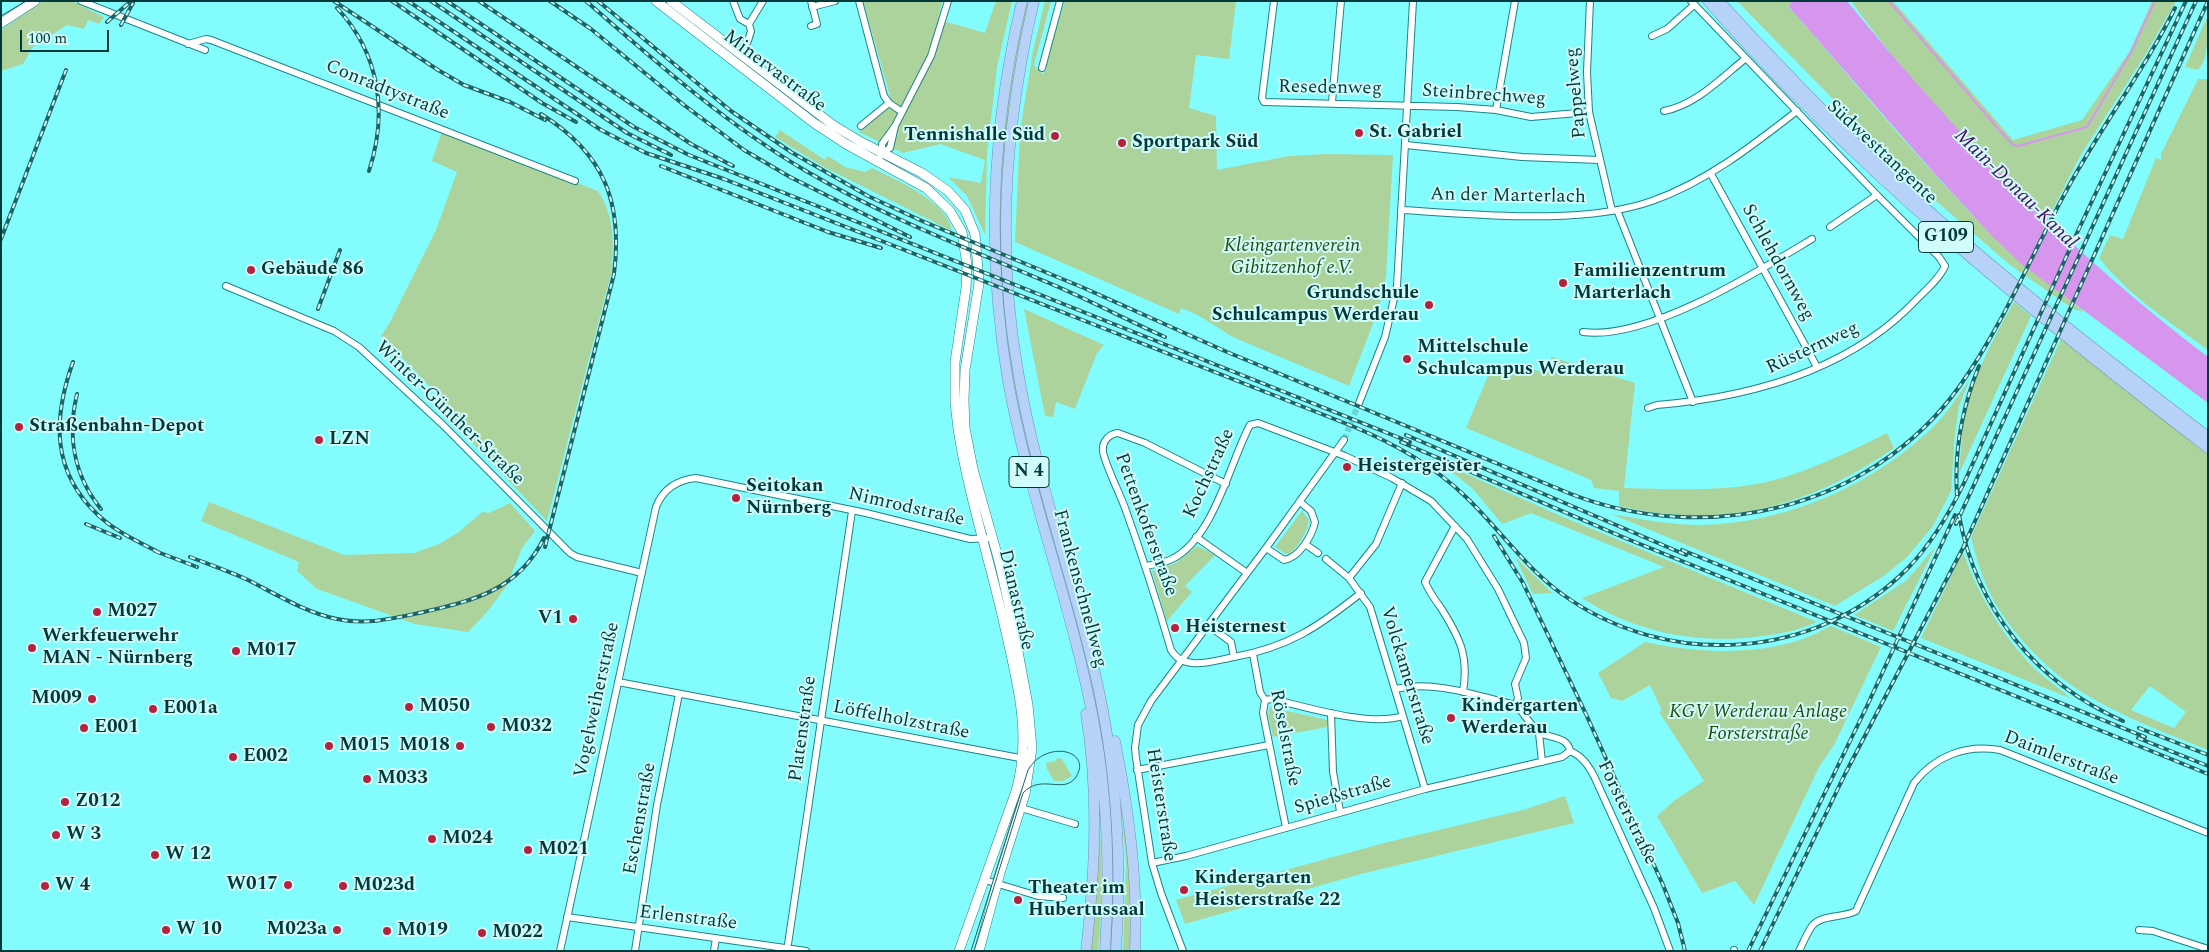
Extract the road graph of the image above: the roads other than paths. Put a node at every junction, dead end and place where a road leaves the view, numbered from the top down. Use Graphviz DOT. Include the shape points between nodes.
graph roads {
  1 [pos="35,1"];
  2 [pos="81,1"];
  3 [pos="656,1"];
  4 [pos="670,1"];
  5 [pos="732,1"];
  6 [pos="763,1"];
  7 [pos="835,1"];
  8 [pos="859,1"];
  9 [pos="948,1"];
  10 [pos="1022,1"];
  11 [pos="1034,1"];
  12 [pos="1060,1"];
  13 [pos="1274,1"];
  14 [pos="1341,1"];
  15 [pos="1413,1"];
  16 [pos="1515,1"];
  17 [pos="1590,1"];
  18 [pos="1708,1"];
  19 [pos="1719,1"];
  20 [pos="1692,3"];
  21 [pos="811,4"];
  22 [pos="1,23"];
  23 [pos="749,24"];
  24 [pos="811,26"];
  25 [pos="1652,36"];
  26 [pos="188,44"];
  27 [pos="206,50"];
  28 [pos="739,54"];
  29 [pos="1745,58"];
  30 [pos="1042,68"];
  31 [pos="1332,102"];
  32 [pos="889,103"];
  33 [pos="1407,105"];
  34 [pos="1496,110"];
  35 [pos="1664,111"];
  36 [pos="1797,111"];
  37 [pos="902,112"];
  38 [pos="1589,112"];
  39 [pos="861,126"];
  40 [pos="1406,145"];
  41 [pos="879,158"];
  42 [pos="1599,160"];
  43 [pos="1711,174"];
  44 [pos="575,181"];
  45 [pos="1877,195"];
  46 [pos="1402,210"];
  47 [pos="1614,210"];
  48 [pos="1830,227"];
  49 [pos="1812,239"];
  50 [pos="1763,268"];
  51 [pos="226,286"];
  52 [pos="978,289"];
  53 [pos="1661,318"];
  54 [pos="961,324"];
  55 [pos="1583,332"];
  56 [pos="1817,367"];
  57 [pos="1693,402"];
  58 [pos="1359,403"];
  59 [pos="1648,408"];
  60 [pos="2208,437"];
  61 [pos="1344,440"];
  62 [pos="2208,448"];
  63 [pos="1335,453"];
  64 [pos="696,478"];
  65 [pos="1402,483"];
  66 [pos="1226,484"];
  67 [pos="1300,502"];
  68 [pos="852,511"];
  69 [pos="1455,526"];
  70 [pos="1196,537"];
  71 [pos="988,539"];
  72 [pos="1305,544"];
  73 [pos="1266,548"];
  74 [pos="1318,553"];
  75 [pos="1326,558"];
  76 [pos="1146,566"];
  77 [pos="642,573"];
  78 [pos="1247,573"];
  79 [pos="1349,578"];
  80 [pos="1361,593"];
  81 [pos="1208,625"];
  82 [pos="1253,654"];
  83 [pos="1234,657"];
  84 [pos="1181,661"];
  85 [pos="618,682"];
  86 [pos="1395,689"];
  87 [pos="1099,690"];
  88 [pos="1463,692"];
  89 [pos="679,694"];
  90 [pos="1088,694"];
  91 [pos="1265,700"];
  92 [pos="1516,705"];
  93 [pos="1332,714"];
  94 [pos="1403,716"];
  95 [pos="820,720"];
  96 [pos="1539,733"];
  97 [pos="1269,745"];
  98 [pos="1570,751"];
  99 [pos="1027,759"];
  100 [pos="1542,762"];
  101 [pos="1138,770"];
  102 [pos="1425,789"];
  103 [pos="1021,808"];
  104 [pos="1340,811"];
  105 [pos="1075,824"];
  106 [pos="1286,828"];
  107 [pos="2208,833"];
  108 [pos="1152,862"];
  109 [pos="985,880"];
  110 [pos="998,884"];
  111 [pos="1063,898"];
  112 [pos="567,917"];
  113 [pos="638,928"];
  114 [pos="2139,930"];
  115 [pos="716,938"];
  116 [pos="787,949"];
  117 [pos="2208,949"];
  118 [pos="560,951"];
  119 [pos="635,951"];
  120 [pos="714,951"];
  121 [pos="806,951"];
  122 [pos="959,951"];
  123 [pos="979,951"];
  124 [pos="1086,951"];
  125 [pos="1105,951"];
  126 [pos="1116,951"];
  127 [pos="1135,951"];
  128 [pos="1183,951"];
  129 [pos="1670,951"];
  130 [pos="1799,951"];
  1 -- 22 [label="main road"];
  2 -- 26 [label="street"];
  3 -- 41 [label="main road, Minervastraße" via="814,123"];
  4 -- 28 [label="main road, Minervastraße"];
  5 -- 23 [label="street" via="740,19"];
  6 -- 23 [label="street"];
  7 -- 21 [label="street"];
  8 -- 32 [label="street" via="884,96"];
  9 -- 37 [label="street" via="931,56"];
  10 -- 90 [label="highway, Frankenschnellweg / N 4" via="1006,78 996,161 994,247 998,313 1018,428"];
  11 -- 87 [label="highway, Frankenschnellweg / N 4" via="1018,72 1007,165 1009,303 1018,372 1032,437"];
  12 -- 30 [label="street"];
  13 -- 31 [label="street, Resedenweg" via="1264,102"];
  14 -- 31 [label="street"];
  15 -- 33 [label="street"];
  16 -- 34 [label="street"];
  17 -- 38 [label="street, Pappelweg" via="1587,54"];
  18 -- 62 [label="highway, Südwesttangente / G109" via="1810,109 1922,216 2028,306"];
  19 -- 60 [label="highway, Südwesttangente / G109" via="1810,97 1930,212 2013,283"];
  20 -- 25 [label="street, Rüsternweg" via="1667,29"];
  20 -- 29 [label="street, Rüsternweg"];
  21 -- 24 [label="street" via="817,24"];
  23 -- 28 [label="street" via="751,35"];
  26 -- 27 [label="street"];
  26 -- 44 [label="street, Conradtystraße" via="211,40"];
  28 -- 41 [label="main road, Minervastraße"];
  29 -- 35 [label="street" via="1687,103"];
  29 -- 36 [label="street, Rüsternweg"];
  31 -- 33 [label="street, Resedenweg"];
  32 -- 37 [label="street"];
  32 -- 39 [label="street"];
  33 -- 34 [label="street, Steinbrechweg"];
  33 -- 40 [label="street"];
  34 -- 38 [label="street, Steinbrechweg" via="1532,117"];
  36 -- 43 [label="street, An der Marterlach"];
  36 -- 45 [label="street, Rüsternweg"];
  37 -- 41 [label="street" via="882,144"];
  38 -- 42 [label="street, Pappelweg"];
  40 -- 42 [label="street" via="1522,157"];
  40 -- 46 [label="street"];
  41 -- 52 [label="main road, Minervastraße" via="897,160 932,179 962,206 975,234"];
  41 -- 54 [label="main road, Minervastraße" via="930,191 957,222 965,242 968,265"];
  42 -- 47 [label="street, Pappelweg"];
  43 -- 47 [label="street, An der Marterlach" via="1652,201"];
  43 -- 50 [label="street, Schlehdornweg"];
  45 -- 48 [label="street"];
  45 -- 56 [label="street, Rüsternweg" via="1939,257 1944,266 1907,310 1880,333"];
  46 -- 47 [label="street, An der Marterlach" via="1499,216"];
  46 -- 58 [label="street" via="1398,279 1392,309 1385,337"];
  47 -- 53 [label="street, Pappelweg"];
  49 -- 50 [label="street"];
  50 -- 53 [label="street" via="1709,298"];
  50 -- 56 [label="street, Schlehdornweg"];
  51 -- 77 [label="street, Winter-Günther-Straße" via="344,337 373,359 428,411 570,553"];
  52 -- 71 [label="main road, Dianastraße" via="965,365 964,416"];
  53 -- 55 [label="street" via="1618,332"];
  53 -- 57 [label="street, Pappelweg"];
  54 -- 71 [label="main road, Dianastraße" via="955,373 956,420 965,464"];
  56 -- 57 [label="street, Rüsternweg" via="1787,381 1756,390"];
  57 -- 59 [label="street, Rüsternweg"];
  61 -- 63 [label="street, Heisterstraße"];
  63 -- 65 [label="street"];
  63 -- 66 [label="street, Kochstraße" via="1258,423 1250,425"];
  63 -- 67 [label="street, Heisterstraße"];
  64 -- 68 [label="street, Nimrodstraße"];
  64 -- 77 [label="street, Vogelweiherstraße" via="675,484 660,498"];
  65 -- 69 [label="street" via="1431,501"];
  65 -- 79 [label="street" via="1376,544"];
  66 -- 70 [label="street, Kochstraße"];
  66 -- 76 [label="street, Pettenkoferstraße" via="1118,433 1107,438 1102,452"];
  67 -- 72 [label="street" via="1311,511 1315,522"];
  67 -- 73 [label="street, Heisterstraße"];
  68 -- 71 [label="street, Nimrodstraße" via="955,536"];
  68 -- 95 [label="street, Platenstraße"];
  69 -- 88 [label="street" via="1425,582 1459,639 1465,657"];
  69 -- 92 [label="street" via="1481,558 1524,643 1526,658 1515,684"];
  70 -- 76 [label="street, Kochstraße" via="1173,559"];
  70 -- 78 [label="street"];
  71 -- 99 [label="main road, Dianastraße" via="1020,697"];
  72 -- 73 [label="street" via="1292,558 1284,560"];
  72 -- 74 [label="street"];
  73 -- 78 [label="street, Heisterstraße"];
  75 -- 79 [label="street, Volckamerstraße"];
  76 -- 84 [label="street, Pettenkoferstraße" via="1171,650"];
  77 -- 85 [label="street, Vogelweiherstraße"];
  78 -- 81 [label="street, Heisterstraße"];
  79 -- 80 [label="street, Volckamerstraße"];
  80 -- 82 [label="street" via="1315,628 1284,644"];
  80 -- 86 [label="street, Volckamerstraße" via="1370,607"];
  81 -- 83 [label="street" via="1231,642"];
  81 -- 84 [label="street, Heisterstraße"];
  82 -- 83 [label="street"];
  82 -- 91 [label="street, Röselstraße" via="1260,692"];
  83 -- 84 [label="street" via="1188,664"];
  84 -- 101 [label="street, Heisterstraße" via="1151,701 1138,725 1134,748"];
  85 -- 89 [label="street, Löffelholzstraße"];
  85 -- 112 [label="street, Vogelweiherstraße"];
  86 -- 88 [label="street" via="1412,686"];
  86 -- 94 [label="street, Volckamerstraße"];
  87 -- 126 [label="highway, Frankenschnellweg / N 4" via="1118,828"];
  87 -- 127 [label="highway" via="1111,726 1128,807 1135,884"];
  88 -- 92 [label="street"];
  89 -- 95 [label="street, Löffelholzstraße"];
  89 -- 113 [label="street, Eschenstraße"];
  90 -- 124 [label="highway" via="1086,712 1095,839"];
  90 -- 125 [label="highway, Frankenschnellweg" via="1106,824"];
  91 -- 93 [label="street"];
  91 -- 97 [label="street, Röselstraße" via="1263,713"];
  92 -- 96 [label="street"];
  93 -- 94 [label="street" via="1375,719"];
  93 -- 104 [label="street" via="1333,772"];
  94 -- 102 [label="street, Volckamerstraße"];
  95 -- 99 [label="street, Löffelholzstraße"];
  95 -- 116 [label="street, Platenstraße"];
  96 -- 98 [label="street, Forsterstraße" via="1565,742"];
  96 -- 100 [label="street"];
  97 -- 101 [label="street"];
  97 -- 106 [label="street, Röselstraße"];
  98 -- 100 [label="street, Spießstraße" via="1562,757"];
  98 -- 129 [label="street, Forsterstraße" via="1587,763 1594,776"];
  99 -- 103 [label="main road, Dianastraße" via="1027,786"];
  99 -- 109 [label="main road, Dianastraße"];
  100 -- 102 [label="street, Spießstraße"];
  101 -- 108 [label="street, Heisterstraße"];
  102 -- 104 [label="street, Spießstraße"];
  103 -- 105 [label="street"];
  103 -- 110 [label="main road, Dianastraße"];
  104 -- 106 [label="street, Spießstraße"];
  106 -- 108 [label="street, Spießstraße" via="1186,856"];
  107 -- 130 [label="street, Daimlerstraße" via="2000,750 1978,748 1957,751 1930,766 1914,783 1856,911 1817,922"];
  108 -- 128 [label="street, Heisterstraße"];
  109 -- 110 [label="street"];
  109 -- 122 [label="main road, Dianastraße"];
  110 -- 111 [label="street" via="1038,896"];
  110 -- 123 [label="main road, Dianastraße"];
  112 -- 113 [label="street, Erlenstraße"];
  112 -- 118 [label="street, Vogelweiherstraße"];
  113 -- 115 [label="street, Erlenstraße"];
  113 -- 119 [label="street, Eschenstraße"];
  114 -- 117 [label="street" via="2153,931"];
  115 -- 116 [label="street, Erlenstraße"];
  115 -- 120 [label="street"];
  116 -- 121 [label="street, Erlenstraße"];
}
